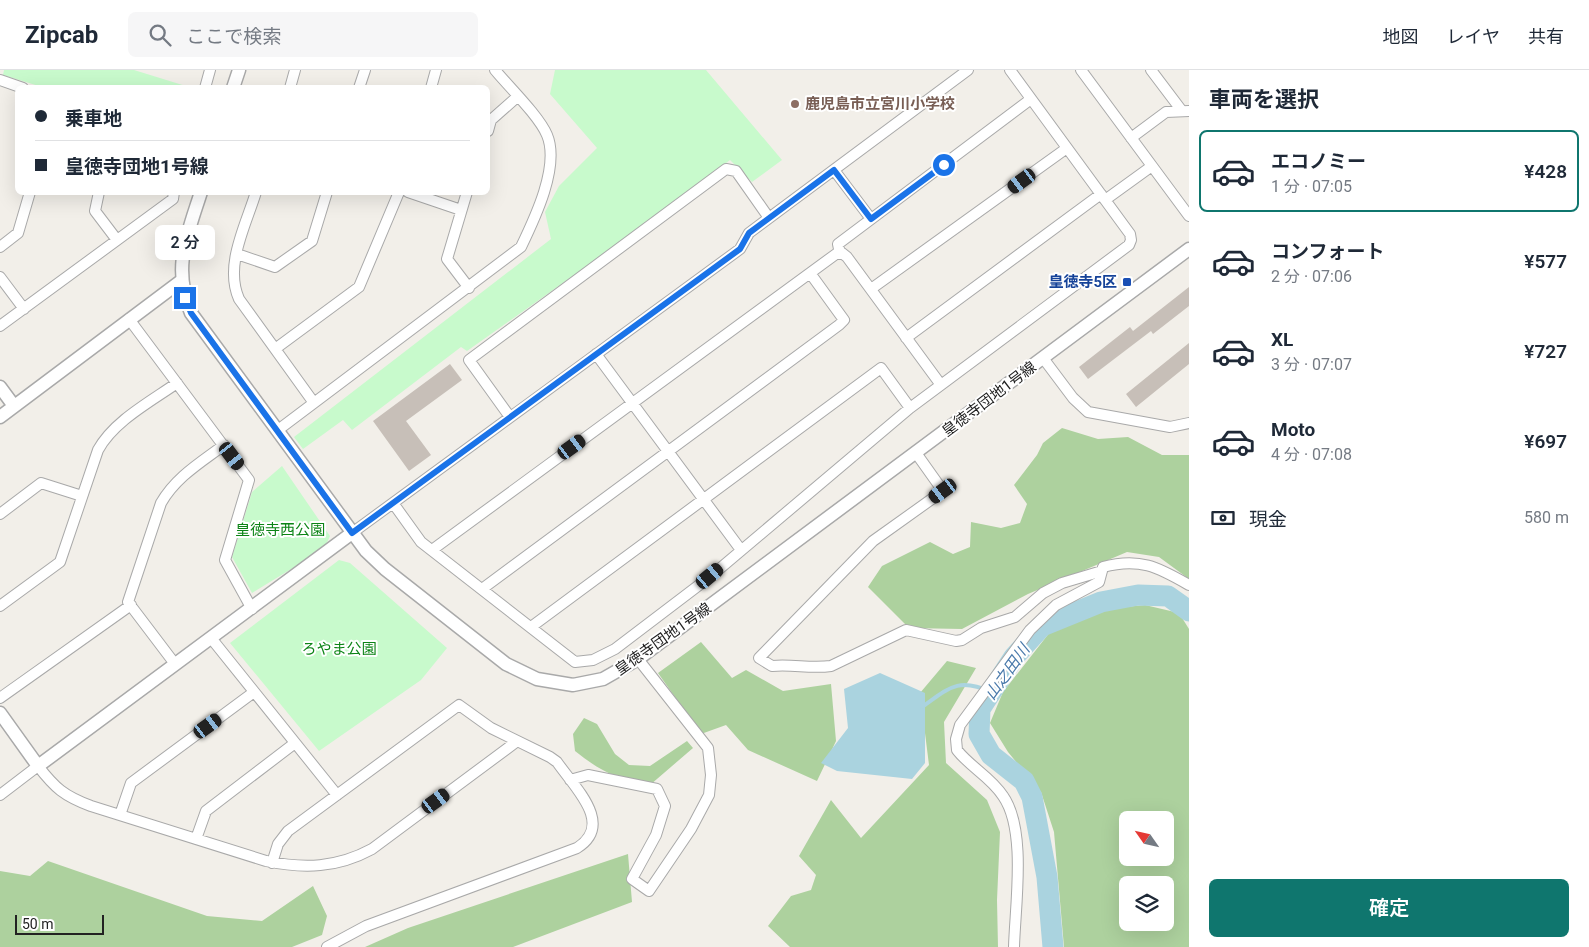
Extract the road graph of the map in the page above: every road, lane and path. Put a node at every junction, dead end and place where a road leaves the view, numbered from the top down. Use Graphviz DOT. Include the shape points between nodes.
graph roads {
  1 [pos="210,70"];
  2 [pos="239,70"];
  3 [pos="295,70"];
  4 [pos="365,70"];
  5 [pos="436,70"];
  6 [pos="494,70"];
  7 [pos="968,70"];
  8 [pos="1010,70"];
  9 [pos="1081,70"];
  10 [pos="1151,70"];
  11 [pos="0,80"];
  12 [pos="15,85"];
  13 [pos="206,85"];
  14 [pos="235,85"];
  15 [pos="291,85"];
  16 [pos="361,85"];
  17 [pos="432,85"];
  18 [pos="517,97"];
  19 [pos="1031,99"];
  20 [pos="1185,111"];
  21 [pos="490,124"];
  22 [pos="1131,138"];
  23 [pos="1067,148"];
  24 [pos="1152,166"];
  25 [pos="834,170"];
  26 [pos="29,195"];
  27 [pos="99,195"];
  28 [pos="174,195"];
  29 [pos="199,195"];
  30 [pos="255,195"];
  31 [pos="326,195"];
  32 [pos="398,195"];
  33 [pos="417,195"];
  34 [pos="466,195"];
  35 [pos="1103,197"];
  36 [pos="461,210"];
  37 [pos="1189,216"];
  38 [pos="769,218"];
  39 [pos="871,219"];
  40 [pos="117,240"];
  41 [pos="0,246"];
  42 [pos="1189,249"];
  43 [pos="237,254"];
  44 [pos="840,254"];
  45 [pos="810,272"];
  46 [pos="0,277"];
  47 [pos="181,281"];
  48 [pos="469,288"];
  49 [pos="871,289"];
  50 [pos="24,309"];
  51 [pos="130,320"];
  52 [pos="0,326"];
  53 [pos="906,338"];
  54 [pos="275,349"];
  55 [pos="596,354"];
  56 [pos="1043,358"];
  57 [pos="177,383"];
  58 [pos="941,385"];
  59 [pos="0,387"];
  60 [pos="314,403"];
  61 [pos="632,403"];
  62 [pos="14,406"];
  63 [pos="910,408"];
  64 [pos="0,417"];
  65 [pos="510,417"];
  66 [pos="1189,423"];
  67 [pos="278,430"];
  68 [pos="224,445"];
  69 [pos="668,451"];
  70 [pos="916,453"];
  71 [pos="82,496"];
  72 [pos="704,499"];
  73 [pos="393,503"];
  74 [pos="0,514"];
  75 [pos="352,533"];
  76 [pos="432,550"];
  77 [pos="741,550"];
  78 [pos="1102,570"];
  79 [pos="1189,585"];
  80 [pos="482,589"];
  81 [pos="131,605"];
  82 [pos="0,606"];
  83 [pos="252,608"];
  84 [pos="530,627"];
  85 [pos="211,638"];
  86 [pos="638,659"];
  87 [pos="176,664"];
  88 [pos="254,692"];
  89 [pos="0,698"];
  90 [pos="1,715"];
  91 [pos="516,742"];
  92 [pos="295,743"];
  93 [pos="38,766"];
  94 [pos="570,780"];
  95 [pos="0,795"];
  96 [pos="337,795"];
  97 [pos="120,815"];
  98 [pos="196,839"];
  99 [pos="272,862"];
  100 [pos="327,947"];
  101 [pos="1014,947"];
  1 -- 13 [label="street"];
  2 -- 14 [label="street"];
  3 -- 15 [label="street"];
  4 -- 16 [label="street"];
  5 -- 17 [label="street"];
  6 -- 18 [label="street"];
  7 -- 25 [label="street"];
  8 -- 19 [label="street"];
  9 -- 22 [label="street"];
  10 -- 20 [label="street"];
  11 -- 12 [label="street"];
  18 -- 21 [label="street"];
  18 -- 48 [label="street" via="548,137 553,155 551,165 521,248"];
  19 -- 23 [label="street"];
  19 -- 39 [label="street"];
  20 -- 22 [label="street" via="1166,112"];
  22 -- 24 [label="street"];
  23 -- 35 [label="street"];
  23 -- 49 [label="street"];
  24 -- 35 [label="street"];
  24 -- 37 [label="street"];
  25 -- 38 [label="street"];
  25 -- 39 [label="street"];
  26 -- 41 [label="street" via="18,233"];
  27 -- 40 [label="street" via="95,212"];
  28 -- 40 [label="street" via="173,199"];
  29 -- 47 [label="street, 皇徳寺団地1号線" via="183,249"];
  30 -- 43 [label="street"];
  31 -- 43 [label="street" via="312,241 276,267"];
  32 -- 54 [label="street" via="358,287"];
  33 -- 36 [label="street"];
  34 -- 36 [label="street"];
  35 -- 53 [label="street"];
  35 -- 58 [label="street" via="1130,234 1129,245"];
  36 -- 48 [label="street" via="447,259"];
  38 -- 55 [label="street" via="749,233 740,249"];
  38 -- 65 [label="street" via="736,171 726,169 469,360"];
  39 -- 44 [label="street" via="838,244"];
  40 -- 50 [label="street"];
  42 -- 56 [label="street, 皇徳寺団地1号線"];
  43 -- 54 [label="street" via="233,267 238,299"];
  44 -- 45 [label="street"];
  44 -- 49 [label="street" via="847,257"];
  45 -- 61 [label="street"];
  45 -- 69 [label="street" via="844,320"];
  46 -- 50 [label="street"];
  47 -- 51 [label="street"];
  47 -- 67 [label="street, 皇徳寺団地1号線" via="191,313"];
  48 -- 60 [label="street"];
  49 -- 53 [label="street"];
  50 -- 52 [label="street"];
  51 -- 57 [label="street"];
  51 -- 62 [label="street"];
  53 -- 58 [label="street"];
  54 -- 60 [label="street"];
  55 -- 61 [label="street"];
  55 -- 65 [label="street"];
  56 -- 66 [label="street" via="1073,398 1088,412 1170,427"];
  56 -- 70 [label="street, 皇徳寺団地1号線"];
  57 -- 68 [label="street"];
  57 -- 71 [label="street" via="103,440"];
  58 -- 63 [label="street"];
  59 -- 62 [label="street"];
  60 -- 67 [label="street"];
  61 -- 69 [label="street"];
  61 -- 76 [label="street"];
  62 -- 64 [label="street"];
  63 -- 72 [label="street" via="881,368"];
  63 -- 77 [label="street"];
  65 -- 73 [label="street"];
  67 -- 75 [label="street, 皇徳寺団地1号線"];
  68 -- 81 [label="street" via="180,478 165,496 128,602"];
  68 -- 83 [label="street" via="250,480 225,560"];
  69 -- 72 [label="street"];
  69 -- 80 [label="street"];
  70 -- 78 [label="street" via="943,491 873,542 759,658 772,666 791,664 821,668 906,630 956,642 981,628 1015,617 1043,593 1062,583"];
  70 -- 86 [label="street, 皇徳寺団地1号線"];
  71 -- 74 [label="street" via="41,483"];
  71 -- 82 [label="street" via="60,562"];
  72 -- 77 [label="street"];
  72 -- 84 [label="street"];
  73 -- 75 [label="street"];
  73 -- 76 [label="street" via="421,542"];
  75 -- 83 [label="street"];
  75 -- 86 [label="street, 皇徳寺団地1号線" via="384,569 523,674 556,684 573,685 603,679"];
  76 -- 80 [label="street"];
  77 -- 84 [label="street" via="615,649 593,660 576,662"];
  78 -- 79 [label="street" via="1102,567 1119,562 1141,563 1158,568"];
  78 -- 101 [label="street" via="1099,582 1056,605 1030,630 972,707 960,726 956,740 957,750 962,756 1004,797 1012,819 1018,862"];
  80 -- 84 [label="street"];
  81 -- 87 [label="street"];
  81 -- 89 [label="street"];
  83 -- 85 [label="street"];
  85 -- 87 [label="street"];
  85 -- 88 [label="street"];
  86 -- 94 [label="street" via="708,748 711,775 709,795 691,829 649,890 632,879 656,835 665,806 657,789 588,775"];
  87 -- 93 [label="street"];
  88 -- 92 [label="street"];
  88 -- 97 [label="street" via="131,783"];
  90 -- 93 [label="street"];
  91 -- 94 [label="street" via="550,757"];
  91 -- 96 [label="street" via="459,705"];
  91 -- 99 [label="street" via="357,857 307,868"];
  92 -- 96 [label="street"];
  92 -- 98 [label="street" via="206,811"];
  93 -- 95 [label="street"];
  93 -- 97 [label="street" via="53,786 64,794"];
  94 -- 100 [label="street" via="594,819 590,837 584,844 366,926"];
  96 -- 99 [label="street" via="288,832 278,844"];
  97 -- 98 [label="street"];
  98 -- 99 [label="street"];
}
